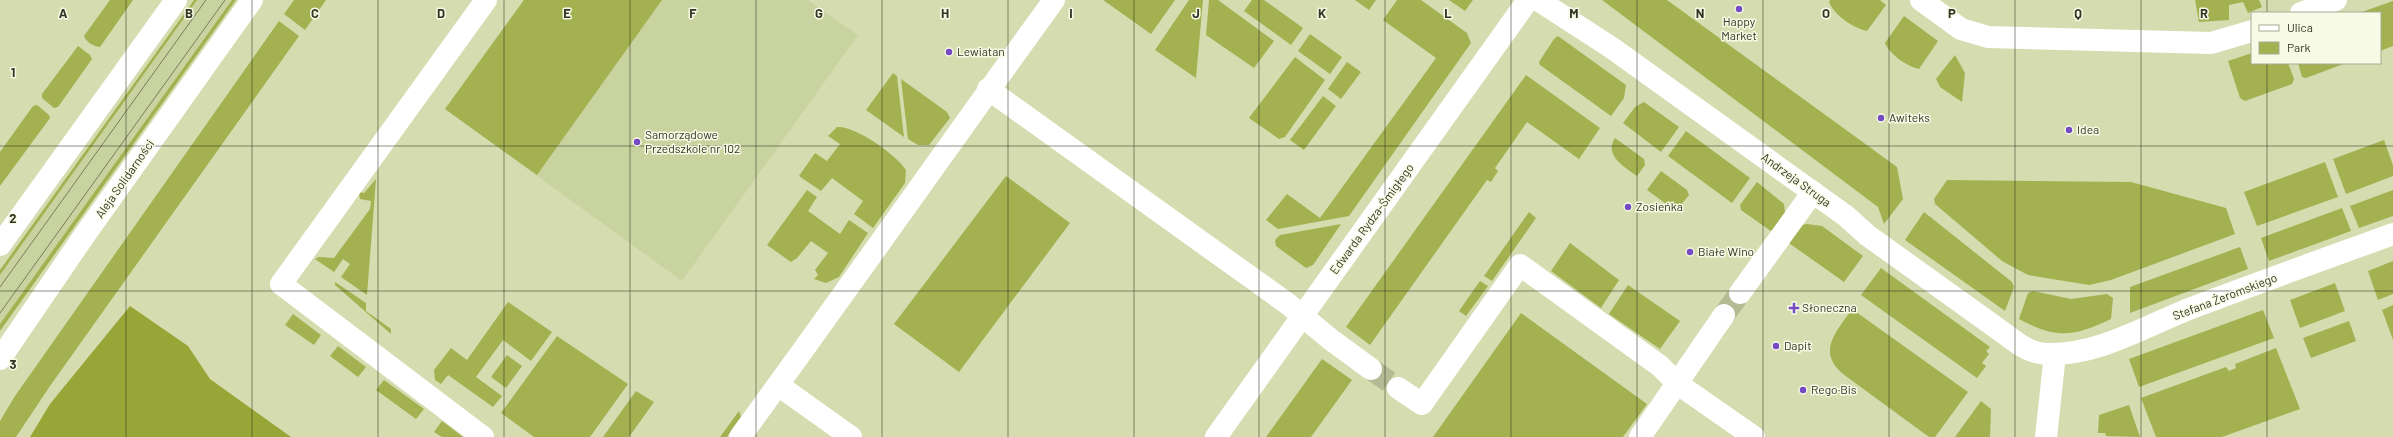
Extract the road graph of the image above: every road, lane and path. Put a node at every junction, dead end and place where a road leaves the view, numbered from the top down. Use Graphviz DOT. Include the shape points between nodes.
graph roads {
  1 [pos="176,0"];
  2 [pos="252,0"];
  3 [pos="486,0"];
  4 [pos="1054,0"];
  5 [pos="1528,0"];
  6 [pos="1538,0"];
  7 [pos="1921,0"];
  8 [pos="2336,0"];
  9 [pos="2304,12"];
  10 [pos="2251,31"];
  11 [pos="988,89"];
  12 [pos="1813,192"];
  13 [pos="2393,234"];
  14 [pos="0,245"];
  15 [pos="1740,293"];
  16 [pos="1303,315"];
  17 [pos="1724,315"];
  18 [pos="2055,354"];
  19 [pos="0,359"];
  20 [pos="1371,369"];
  21 [pos="1678,384"];
  22 [pos="778,385"];
  23 [pos="1398,388"];
  24 [pos="483,437"];
  25 [pos="740,437"];
  26 [pos="851,437"];
  27 [pos="1216,437"];
  28 [pos="1640,437"];
  29 [pos="1754,437"];
  30 [pos="2046,437"];
  1 -- 14 [label="street"];
  2 -- 19 [label="street, Aleja Solidarności"];
  3 -- 24 [label="street" via="281,284"];
  4 -- 11 [label="street"];
  5 -- 16 [label="street, Edwarda Rydza-Śmigłego"];
  6 -- 12 [label="street, Andrzeja Struga" via="1612,48"];
  7 -- 10 [label="street" via="1961,29 1988,37 2211,43"];
  8 -- 9 [label="street"];
  11 -- 16 [label="street"];
  11 -- 22 [label="street"];
  12 -- 15 [label="street"];
  12 -- 18 [label="street, Andrzeja Struga" via="1877,243 2017,343 2033,352"];
  13 -- 18 [label="street, Stefana Żeromskiego" via="2192,308 2120,339 2090,348"];
  16 -- 20 [label="street" via="1330,339"];
  16 -- 27 [label="street, Edwarda Rydza-Śmigłego"];
  17 -- 21 [label="street" via="1684,371"];
  18 -- 30 [label="street"];
  21 -- 23 [label="street" via="1660,366 1520,264 1422,404"];
  21 -- 28 [label="street"];
  21 -- 29 [label="street"];
  22 -- 25 [label="street"];
  22 -- 26 [label="street"];
}
